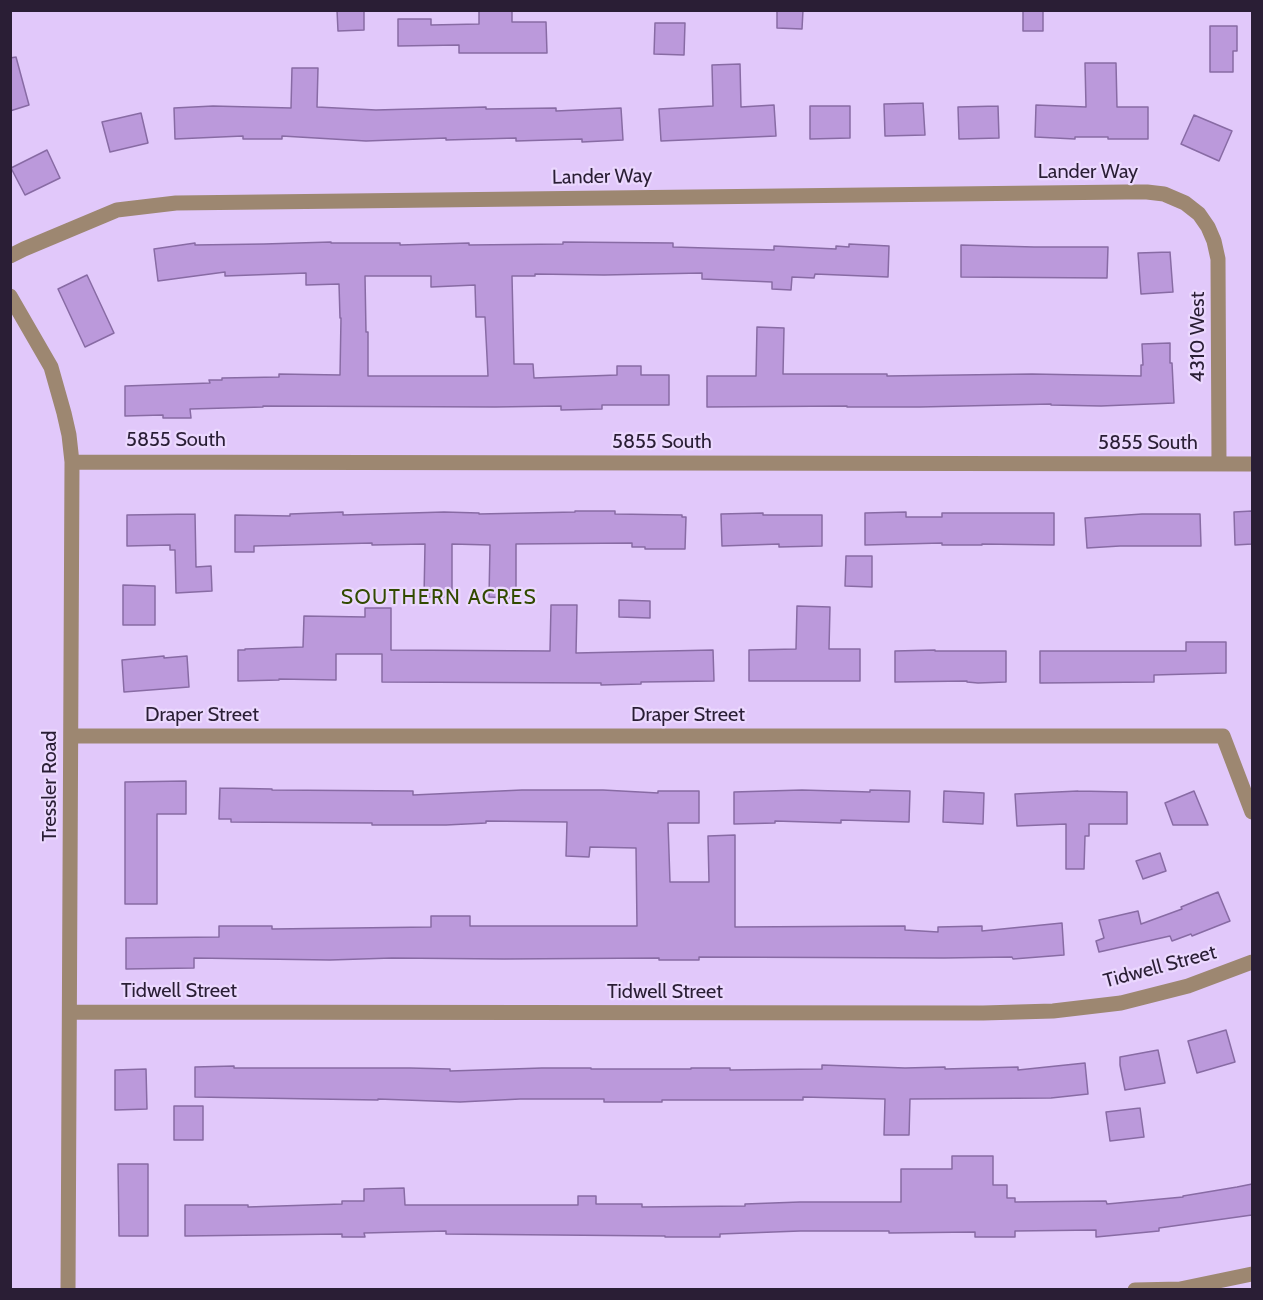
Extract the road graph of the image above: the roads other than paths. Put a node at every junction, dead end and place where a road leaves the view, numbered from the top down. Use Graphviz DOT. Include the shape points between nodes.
graph roads {
  1 [pos="1199,214"];
  2 [pos="10,256"];
  3 [pos="10,296"];
  4 [pos="72,462"];
  5 [pos="1219,464"];
  6 [pos="1252,464"];
  7 [pos="71,736"];
  8 [pos="1252,812"];
  9 [pos="1252,962"];
  10 [pos="70,1012"];
  11 [pos="1252,1274"];
  12 [pos="68,1290"];
  13 [pos="1135,1290"];
  1 -- 2 [label="street, Lander Way" via="1164,194 1147,192 176,203 117,210"];
  1 -- 5 [label="street, 4310 West" via="1214,241 1218,259"];
  3 -- 4 [label="street, Tressler Road" via="51,367 67,424"];
  4 -- 5 [label="street, 5855 South"];
  4 -- 7 [label="street, Tressler Road"];
  5 -- 6 [label="street, 5855 South"];
  7 -- 8 [label="street, Draper Street" via="1223,736"];
  7 -- 10 [label="street, Tressler Road"];
  9 -- 10 [label="street, Tidwell Street" via="1188,986 1121,1003 1053,1011"];
  10 -- 12 [label="street, Tressler Road"];
  11 -- 13 [label="street" via="1180,1289"];
}
